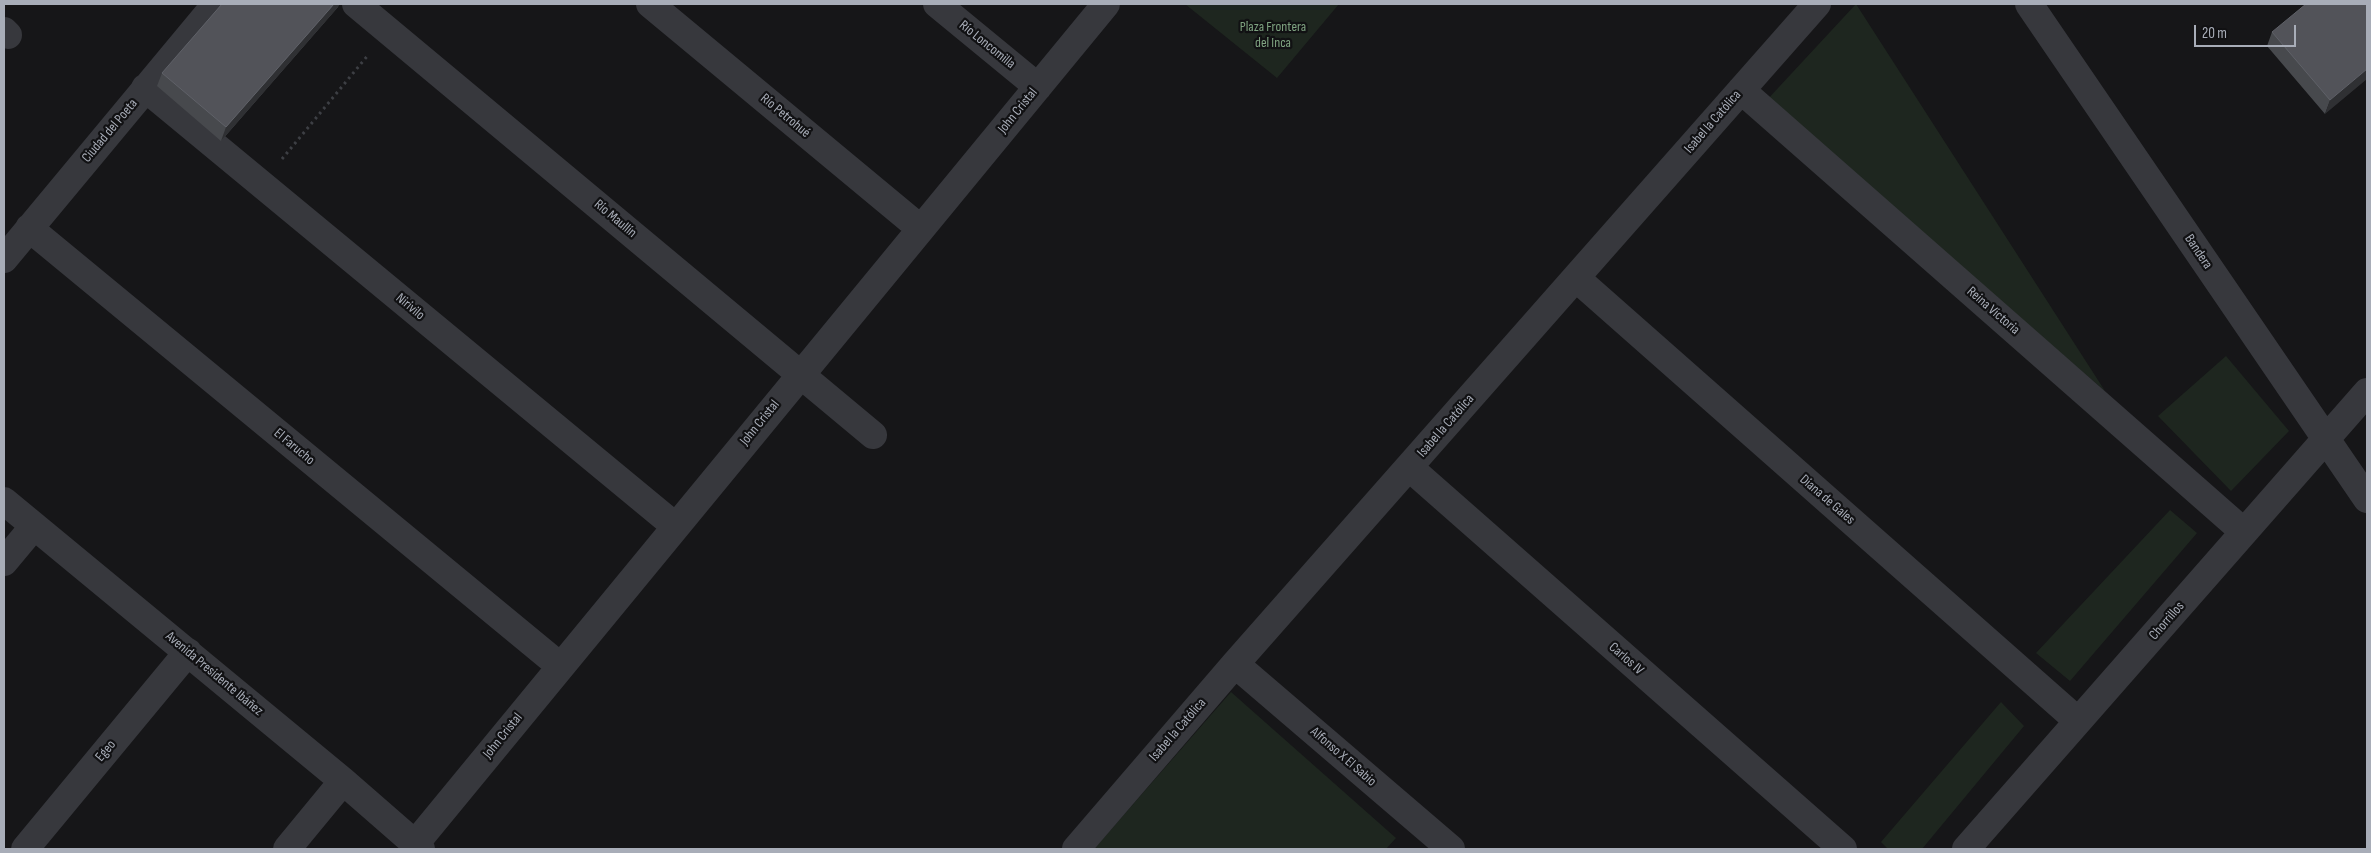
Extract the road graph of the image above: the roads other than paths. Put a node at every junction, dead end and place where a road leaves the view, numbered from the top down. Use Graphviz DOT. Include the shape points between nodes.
graph roads {
  1 [pos="216,4"];
  2 [pos="356,4"];
  3 [pos="650,4"];
  4 [pos="937,4"];
  5 [pos="1106,4"];
  6 [pos="1817,4"];
  7 [pos="2029,4"];
  8 [pos="1038,86"];
  9 [pos="145,88"];
  10 [pos="1741,90"];
  11 [pos="28,228"];
  12 [pos="920,229"];
  13 [pos="4,259"];
  14 [pos="1576,278"];
  15 [pos="800,374"];
  16 [pos="2367,392"];
  17 [pos="873,435"];
  18 [pos="2325,440"];
  19 [pos="1410,468"];
  20 [pos="2367,499"];
  21 [pos="4,501"];
  22 [pos="34,526"];
  23 [pos="675,526"];
  24 [pos="2244,532"];
  25 [pos="4,562"];
  26 [pos="188,652"];
  27 [pos="1235,664"];
  28 [pos="560,666"];
  29 [pos="2078,721"];
  30 [pos="343,781"];
  31 [pos="418,846"];
  32 [pos="25,849"];
  33 [pos="287,849"];
  34 [pos="1076,849"];
  35 [pos="1451,849"];
  36 [pos="1843,849"];
  37 [pos="1966,849"];
  1 -- 9 [label="street, Ciudad del Poeta"];
  2 -- 15 [label="street, Río Maullín"];
  3 -- 12 [label="street, Río Petrohué"];
  4 -- 8 [label="street, Río Loncomilla"];
  5 -- 8 [label="street, John Cristal"];
  6 -- 10 [label="street, Isabel la Católica"];
  7 -- 18 [label="street, Bandera"];
  8 -- 12 [label="street, John Cristal"];
  9 -- 11 [label="street, Ciudad del Poeta"];
  9 -- 23 [label="street, Nirivilo"];
  10 -- 14 [label="street, Isabel la Católica"];
  10 -- 24 [label="street, Reina Victoria"];
  11 -- 13 [label="street, Ciudad del Poeta"];
  11 -- 28 [label="street, El Farucho"];
  12 -- 15 [label="street, John Cristal"];
  14 -- 19 [label="street, Isabel la Católica"];
  14 -- 29 [label="street, Diana de Gales"];
  15 -- 17 [label="street, Río Maullín"];
  15 -- 23 [label="street, John Cristal"];
  16 -- 18 [label="street, Chorrillos"];
  18 -- 20 [label="street, Bandera"];
  18 -- 24 [label="street, Chorrillos"];
  19 -- 27 [label="street, Isabel la Católica"];
  19 -- 36 [label="street, Carlos IV"];
  21 -- 22 [label="street, Avenida Presidente Ibáñez"];
  22 -- 25 [label="street"];
  22 -- 26 [label="street, Avenida Presidente Ibáñez"];
  23 -- 28 [label="street, John Cristal"];
  24 -- 29 [label="street, Chorrillos"];
  26 -- 30 [label="street, Avenida Presidente Ibáñez"];
  26 -- 32 [label="street, Egeo"];
  27 -- 34 [label="street, Isabel la Católica"];
  27 -- 35 [label="street, Alfonso X El Sabio"];
  28 -- 31 [label="street, John Cristal"];
  29 -- 37 [label="street, Chorrillos"];
  30 -- 31 [label="street, Avenida Presidente Ibáñez"];
  30 -- 33 [label="street"];
}
